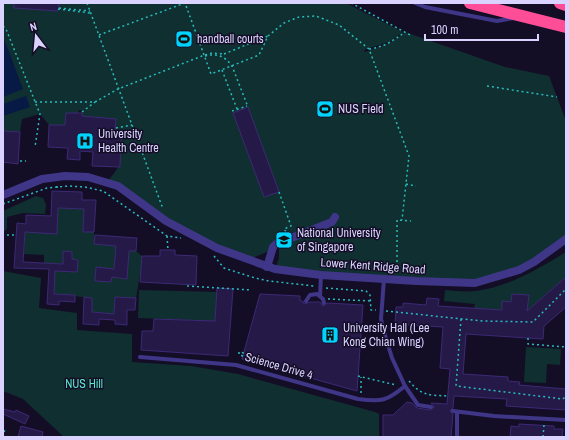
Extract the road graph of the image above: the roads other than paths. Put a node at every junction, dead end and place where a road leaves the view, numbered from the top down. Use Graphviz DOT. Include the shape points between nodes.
graph roads {
  1 [pos="416,3"];
  2 [pos="470,3"];
  3 [pos="560,3"];
  4 [pos="566,5"];
  5 [pos="522,17"];
  6 [pos="566,27"];
  7 [pos="3,195"];
  8 [pos="334,217"];
  9 [pos="565,242"];
  10 [pos="267,267"];
  11 [pos="321,275"];
  12 [pos="384,279"];
  13 [pos="306,302"];
  14 [pos="140,357"];
  15 [pos="405,386"];
  16 [pos="431,407"];
  17 [pos="566,420"];
  18 [pos="457,437"];
  1 -- 5 [label="lane" via="497,21"];
  2 -- 5 [label="highway"];
  3 -- 4 [label="highway"];
  5 -- 6 [label="highway"];
  7 -- 10 [label="street, Lower Kent Ridge Road" via="47,178 88,177 118,186 166,221 217,248"];
  8 -- 10 [label="street" via="332,222 276,244"];
  9 -- 12 [label="street, Lower Kent Ridge Road" via="519,270 475,283"];
  10 -- 11 [label="street, Lower Kent Ridge Road" via="286,272"];
  11 -- 12 [label="street, Lower Kent Ridge Road"];
  11 -- 13 [label="lane" via="323,299 310,295"];
  12 -- 15 [label="lane" via="384,332 389,352"];
  14 -- 15 [label="lane, Science Drive 4" via="236,365 370,401 390,398"];
  15 -- 16 [label="lane" via="418,405"];
  17 -- 18 [label="lane" via="455,411"];
}
